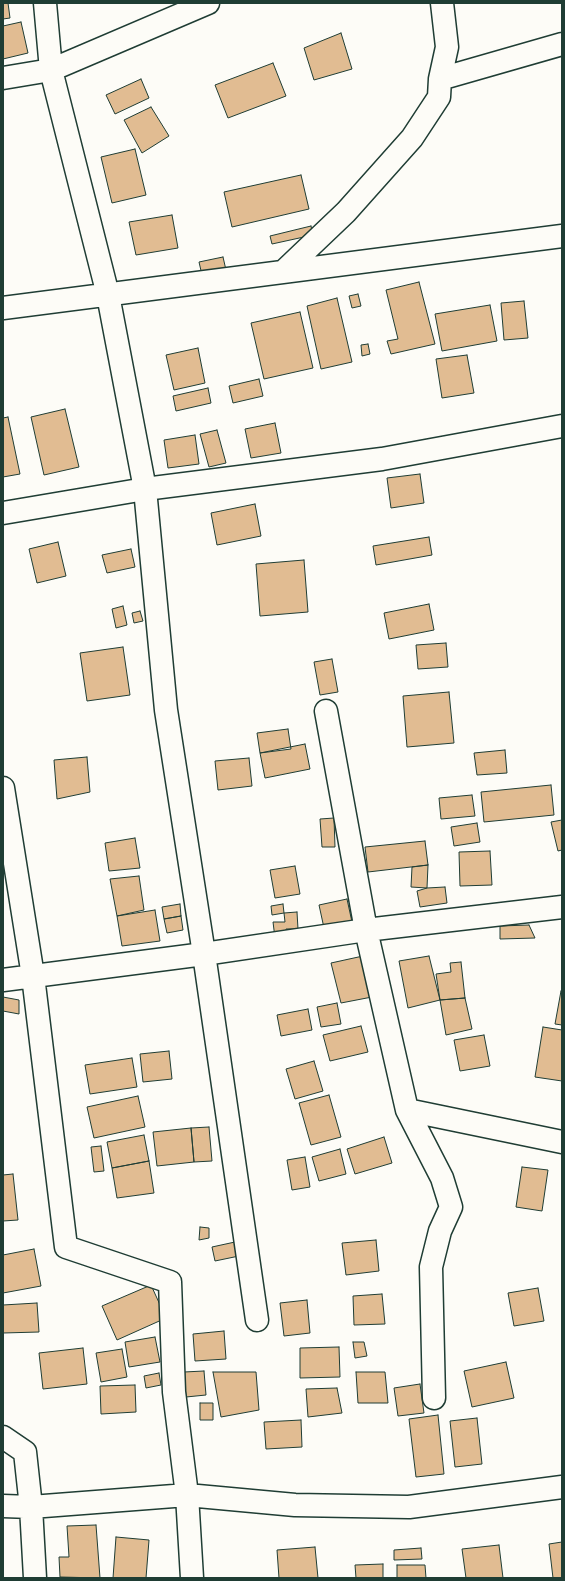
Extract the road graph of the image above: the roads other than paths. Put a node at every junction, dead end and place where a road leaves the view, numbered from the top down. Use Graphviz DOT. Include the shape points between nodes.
graph roads {
  1 [pos="45,3"];
  2 [pos="208,3"];
  3 [pos="442,3"];
  4 [pos="562,44"];
  5 [pos="51,70"];
  6 [pos="3,78"];
  7 [pos="440,79"];
  8 [pos="562,236"];
  9 [pos="283,272"];
  10 [pos="108,294"];
  11 [pos="3,308"];
  12 [pos="562,426"];
  13 [pos="145,490"];
  14 [pos="3,513"];
  15 [pos="326,711"];
  16 [pos="3,788"];
  17 [pos="562,907"];
  18 [pos="366,930"];
  19 [pos="204,954"];
  20 [pos="33,976"];
  21 [pos="3,980"];
  22 [pos="407,1110"];
  23 [pos="562,1142"];
  24 [pos="258,1320"];
  25 [pos="434,1398"];
  26 [pos="3,1437"];
  27 [pos="562,1487"];
  28 [pos="186,1495"];
  29 [pos="3,1506"];
  30 [pos="31,1507"];
  31 [pos="35,1578"];
  32 [pos="192,1578"];
  1 -- 5 [label="street"];
  2 -- 5 [label="street"];
  3 -- 7 [label="street" via="448,47"];
  4 -- 7 [label="street"];
  5 -- 6 [label="street"];
  5 -- 10 [label="street"];
  7 -- 9 [label="street" via="439,97 412,138 346,212"];
  8 -- 9 [label="street"];
  9 -- 10 [label="street"];
  10 -- 11 [label="street"];
  10 -- 13 [label="street"];
  12 -- 13 [label="street" via="382,458"];
  13 -- 14 [label="street"];
  13 -- 19 [label="street" via="166,710"];
  15 -- 18 [label="street"];
  16 -- 20 [label="street"];
  17 -- 18 [label="street"];
  18 -- 19 [label="street"];
  18 -- 22 [label="street"];
  19 -- 20 [label="street"];
  19 -- 24 [label="street"];
  20 -- 21 [label="street"];
  20 -- 28 [label="street" via="66,1247 170,1282 174,1392"];
  22 -- 23 [label="street"];
  22 -- 25 [label="street" via="442,1178 451,1208 440,1231 431,1267"];
  26 -- 30 [label="street" via="25,1452"];
  27 -- 28 [label="street" via="409,1507 295,1505"];
  28 -- 30 [label="street"];
  28 -- 32 [label="street"];
  29 -- 30 [label="street"];
  30 -- 31 [label="street"];
}
